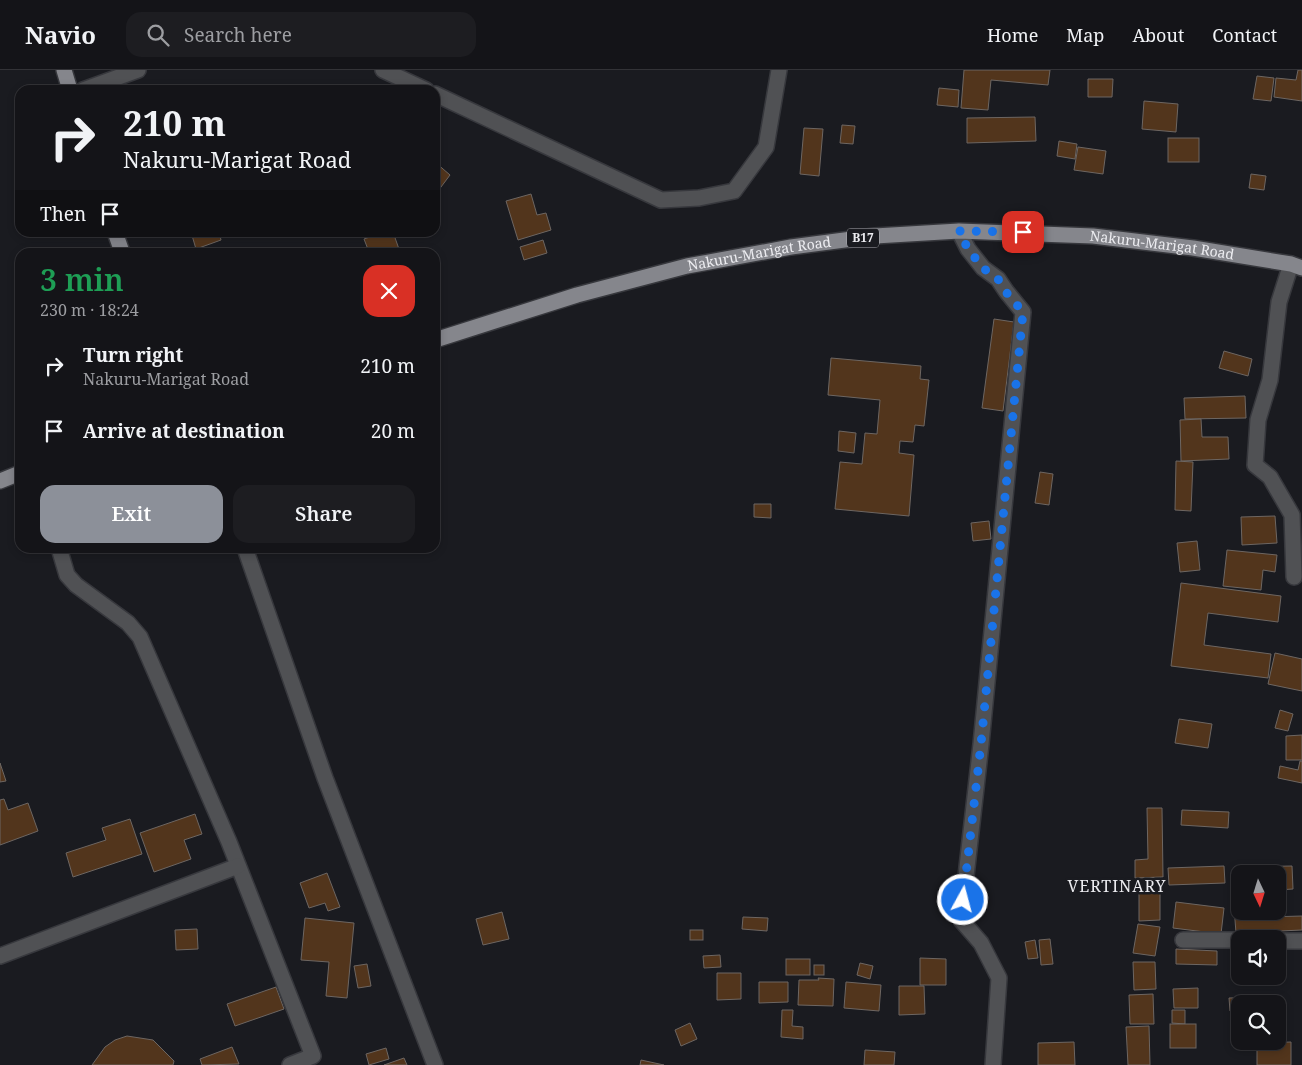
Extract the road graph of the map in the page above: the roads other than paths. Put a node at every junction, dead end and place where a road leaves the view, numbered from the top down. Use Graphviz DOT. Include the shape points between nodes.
graph roads {
  1 [pos="64,70"];
  2 [pos="138,70"];
  3 [pos="384,70"];
  4 [pos="779,70"];
  5 [pos="68,85"];
  6 [pos="97,85"];
  7 [pos="416,85"];
  8 [pos="440,96"];
  9 [pos="959,231"];
  10 [pos="1296,266"];
  11 [pos="440,338"];
  12 [pos="15,475"];
  13 [pos="0,480"];
  14 [pos="60,553"];
  15 [pos="247,553"];
  16 [pos="1294,578"];
  17 [pos="238,866"];
  18 [pos="1183,940"];
  19 [pos="1231,940"];
  20 [pos="1286,940"];
  21 [pos="1302,941"];
  22 [pos="0,956"];
  23 [pos="315,1061"];
  24 [pos="290,1065"];
  25 [pos="435,1065"];
  26 [pos="992,1065"];
  1 -- 5 [label="main road"];
  2 -- 6 [label="street"];
  3 -- 7 [label="street"];
  4 -- 8 [label="street" via="766,147 734,191 699,198 661,200"];
  9 -- 10 [label="main road, Nakuru-Marigat Road / B17" via="1094,236 1193,248"];
  9 -- 11 [label="main road, Nakuru-Marigat Road / B17" via="875,236 687,266 577,295"];
  9 -- 26 [label="street" via="983,268 998,279 1023,312 961,920 981,943 999,978"];
  10 -- 16 [label="street" via="1279,302 1270,380 1258,420 1255,464 1270,477 1292,515"];
  12 -- 13 [label="main road"];
  14 -- 17 [label="street" via="67,575 76,585 128,623 140,637"];
  15 -- 25 [label="street" via="325,778"];
  17 -- 22 [label="street"];
  17 -- 23 [label="street"];
  18 -- 19 [label="street"];
  20 -- 21 [label="street"];
  23 -- 24 [label="street"];
}
